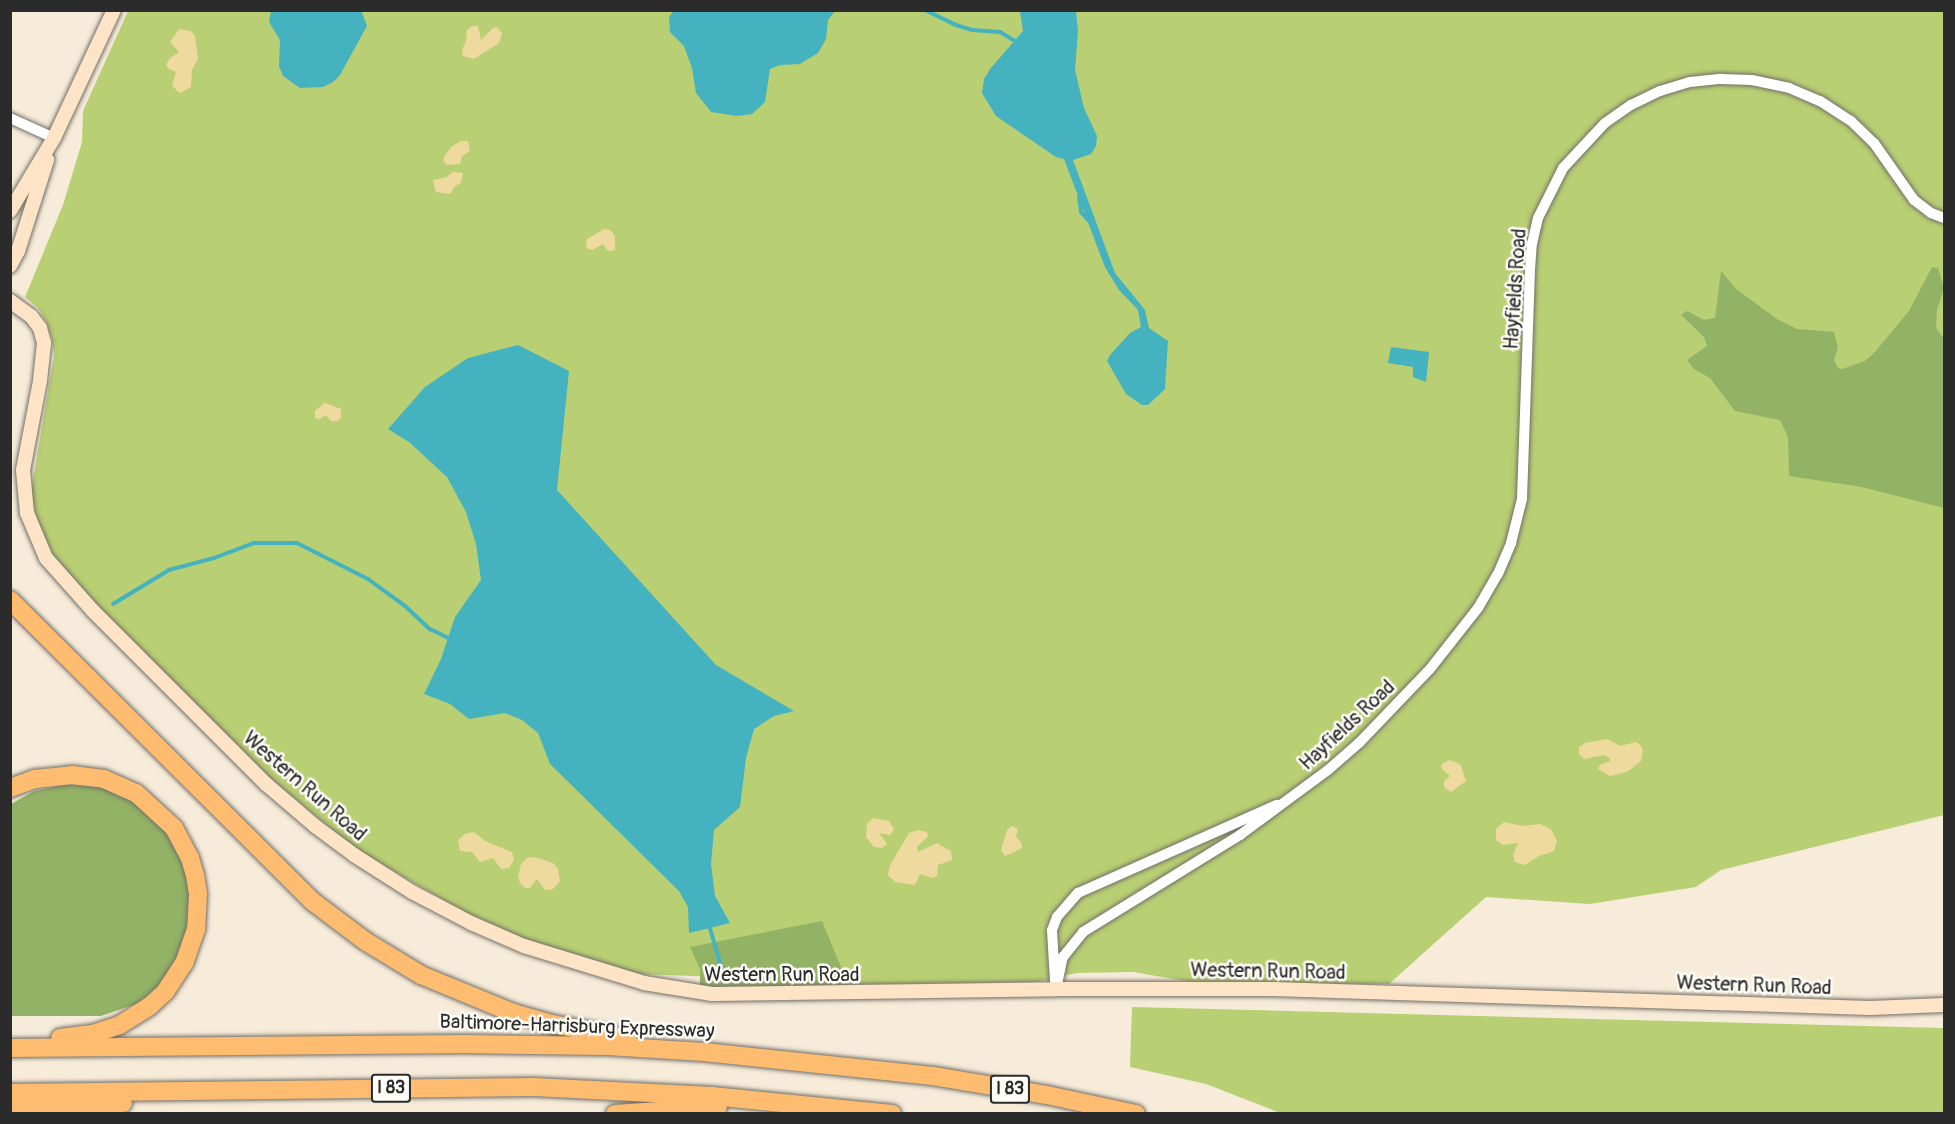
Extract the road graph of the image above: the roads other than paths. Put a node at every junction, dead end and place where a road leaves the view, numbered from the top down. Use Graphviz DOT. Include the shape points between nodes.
graph roads {
  1 [pos="114,10"];
  2 [pos="10,118"];
  3 [pos="54,138"];
  4 [pos="10,211"];
  5 [pos="1944,218"];
  6 [pos="10,266"];
  7 [pos="10,301"];
  8 [pos="10,600"];
  9 [pos="10,788"];
  10 [pos="1294,798"];
  11 [pos="1056,989"];
  12 [pos="1944,1005"];
  13 [pos="10,1046"];
  14 [pos="704,1052"];
  15 [pos="334,1088"];
  16 [pos="10,1093"];
  17 [pos="771,1100"];
  18 [pos="33,1107"];
  19 [pos="10,1108"];
  20 [pos="79,1113"];
  21 [pos="615,1113"];
  22 [pos="892,1113"];
  23 [pos="1137,1113"];
  1 -- 3 [label="street"];
  2 -- 3 [label="street"];
  3 -- 4 [label="street"];
  3 -- 6 [label="street"];
  5 -- 10 [label="street, Hayfields Road" via="1914,200 1874,143 1851,121 1820,101 1789,88 1752,80 1690,82 1660,91 1605,123 1563,168 1549,192 1532,244 1522,499 1498,574 1478,608 1430,669 1359,743"];
  7 -- 11 [label="street, Western Run Road" via="31,316 44,343 23,470 27,513 46,558 93,611 266,784 354,855 441,908 496,934 587,967 668,988 757,995"];
  8 -- 14 [label="highway" via="312,901 365,941 421,975 513,1013"];
  9 -- 13 [label="highway" via="35,778 72,775 104,779 136,793 164,816 182,841 195,875 198,912 194,938 184,963 166,991 150,1006 105,1030"];
  10 -- 11 [label="street, Hayfields Road" via="1083,932 1063,957"];
  10 -- 11 [label="street, Hayfields Road" via="1078,893 1057,917 1052,930"];
  11 -- 12 [label="street, Western Run Road" via="1273,989 1870,1008"];
  13 -- 14 [label="highway, Baltimore-Harrisburg Expressway / I 83" via="464,1044"];
  14 -- 23 [label="highway, Baltimore-Harrisburg Expressway / I 83" via="933,1076"];
  15 -- 16 [label="highway, I 83"];
  15 -- 17 [label="highway, I 83" via="534,1087"];
  15 -- 18 [label="highway" via="186,1101"];
  17 -- 21 [label="highway" via="762,1110 711,1107"];
  17 -- 22 [label="highway, I 83"];
  18 -- 19 [label="highway"];
  18 -- 20 [label="highway"];
}
